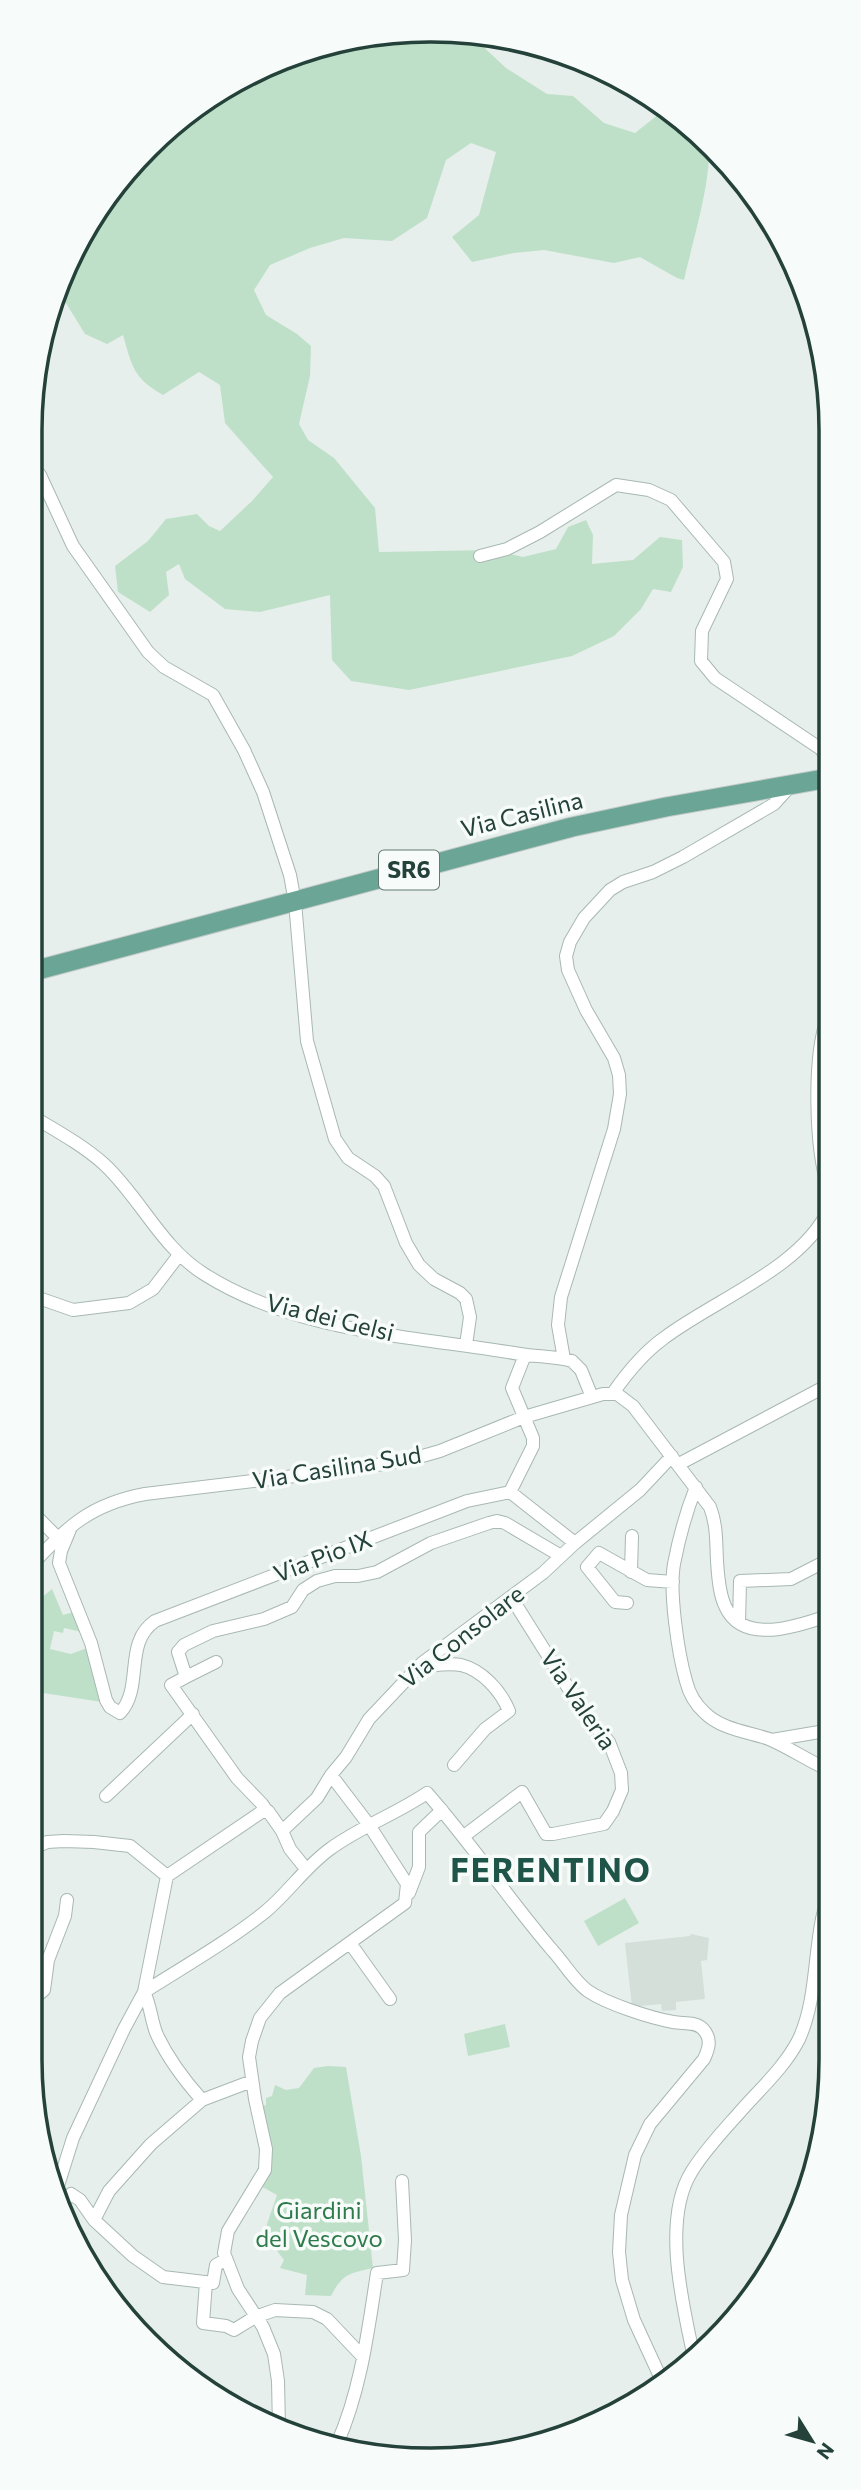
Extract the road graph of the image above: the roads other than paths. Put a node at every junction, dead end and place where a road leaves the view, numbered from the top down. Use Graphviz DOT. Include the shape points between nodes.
graph roads {
  1 [pos="42,479"];
  2 [pos="480,556"];
  3 [pos="819,748"];
  4 [pos="819,780"];
  5 [pos="792,784"];
  6 [pos="295,902"];
  7 [pos="42,969"];
  8 [pos="42,1123"];
  9 [pos="819,1224"];
  10 [pos="179,1255"];
  11 [pos="42,1299"];
  12 [pos="466,1345"];
  13 [pos="526,1355"];
  14 [pos="564,1359"];
  15 [pos="819,1389"];
  16 [pos="612,1393"];
  17 [pos="592,1397"];
  18 [pos="524,1417"];
  19 [pos="675,1460"];
  20 [pos="696,1487"];
  21 [pos="510,1492"];
  22 [pos="42,1522"];
  23 [pos="72,1523"];
  24 [pos="632,1536"];
  25 [pos="57,1537"];
  26 [pos="575,1543"];
  27 [pos="42,1552"];
  28 [pos="561,1556"];
  29 [pos="819,1565"];
  30 [pos="631,1572"];
  31 [pos="673,1582"];
  32 [pos="511,1597"];
  33 [pos="627,1603"];
  34 [pos="819,1618"];
  35 [pos="739,1623"];
  36 [pos="216,1662"];
  37 [pos="422,1662"];
  38 [pos="186,1677"];
  39 [pos="193,1714"];
  40 [pos="819,1732"];
  41 [pos="772,1740"];
  42 [pos="454,1765"];
  43 [pos="819,1765"];
  44 [pos="331,1775"];
  45 [pos="106,1796"];
  46 [pos="266,1810"];
  47 [pos="442,1810"];
  48 [pos="369,1825"];
  49 [pos="282,1831"];
  50 [pos="464,1836"];
  51 [pos="42,1844"];
  52 [pos="306,1869"];
  53 [pos="167,1876"];
  54 [pos="67,1900"];
  55 [pos="405,1903"];
  56 [pos="819,1940"];
  57 [pos="350,1943"];
  58 [pos="42,1992"];
  59 [pos="144,1992"];
  60 [pos="390,1999"];
  61 [pos="252,2081"];
  62 [pos="202,2100"];
  63 [pos="61,2178"];
  64 [pos="402,2181"];
  65 [pos="68,2197"];
  66 [pos="94,2220"];
  67 [pos="225,2260"];
  68 [pos="206,2282"];
  69 [pos="255,2317"];
  70 [pos="692,2347"];
  71 [pos="363,2357"];
  72 [pos="659,2374"];
  73 [pos="278,2416"];
  74 [pos="340,2437"];
  1 -- 6 [label="street" via="73,546 148,652 218,701 263,792 285,853"];
  2 -- 3 [label="street" via="507,549 540,532 616,485 649,490 671,500 724,562 727,579 702,631 701,661 715,678"];
  4 -- 5 [label="main road, Via Casilina / SR6"];
  5 -- 6 [label="main road, Via Casilina / SR6" via="572,827"];
  5 -- 14 [label="street" via="774,804 683,857 610,890 569,942 568,970 614,1058 620,1094 614,1129 561,1297 558,1325"];
  6 -- 7 [label="main road, Via Casilina / SR6"];
  6 -- 12 [label="street" via="307,1041 335,1139 348,1158 384,1186 419,1265 466,1299 470,1317"];
  8 -- 10 [label="street, Via dei Gelsi" via="105,1165"];
  9 -- 16 [label="street" via="790,1257 663,1338"];
  10 -- 11 [label="street" via="153,1289 125,1304 73,1310"];
  10 -- 12 [label="street, Via dei Gelsi" via="227,1287 294,1314"];
  12 -- 13 [label="street, Via dei Gelsi"];
  13 -- 14 [label="street, Via dei Gelsi"];
  13 -- 18 [label="street" via="512,1388"];
  14 -- 17 [label="street" via="579,1366"];
  15 -- 19 [label="street, Via Consolare"];
  16 -- 17 [label="street, Via Casilina Sud"];
  16 -- 19 [label="street" via="629,1402"];
  17 -- 18 [label="street, Via Casilina Sud"];
  18 -- 21 [label="street" via="533,1446"];
  18 -- 23 [label="street, Via Casilina Sud" via="412,1459 136,1496 102,1506"];
  19 -- 20 [label="street"];
  19 -- 26 [label="street, Via Consolare"];
  20 -- 31 [label="street"];
  20 -- 35 [label="street" via="713,1514 724,1605"];
  21 -- 23 [label="street, Via Pio IX" via="467,1501 155,1621 139,1639 130,1696 120,1713 106,1700 89,1637 59,1563"];
  21 -- 26 [label="street"];
  22 -- 25 [label="street"];
  23 -- 25 [label="street, Via Casilina Sud"];
  24 -- 30 [label="street"];
  25 -- 27 [label="street, Via Casilina Sud"];
  26 -- 28 [label="street, Via Consolare"];
  28 -- 32 [label="street, Via Consolare"];
  28 -- 38 [label="street" via="505,1524 489,1522 432,1543 377,1572 317,1581 306,1587 289,1609 184,1645 178,1652"];
  29 -- 35 [label="street" via="791,1579 740,1581"];
  30 -- 31 [label="street" via="647,1580"];
  30 -- 33 [label="street" via="599,1553 587,1567 615,1602"];
  31 -- 41 [label="street" via="686,1682 694,1701 720,1723"];
  32 -- 37 [label="street, Via Consolare"];
  32 -- 50 [label="street, Via Valeria" via="584,1713 609,1742 623,1784 604,1824 546,1834 522,1792"];
  34 -- 35 [label="street" via="780,1629 759,1630"];
  36 -- 38 [label="street"];
  37 -- 42 [label="street" via="474,1670 509,1710 485,1729"];
  37 -- 44 [label="street, Via Consolare" via="369,1719"];
  38 -- 39 [label="street" via="171,1685"];
  39 -- 45 [label="street"];
  39 -- 46 [label="street" via="237,1779"];
  40 -- 41 [label="street"];
  41 -- 43 [label="street"];
  44 -- 48 [label="street"];
  44 -- 49 [label="street, Via Consolare" via="317,1798"];
  46 -- 49 [label="street"];
  46 -- 53 [label="street"];
  47 -- 48 [label="street" via="427,1793"];
  47 -- 50 [label="street"];
  47 -- 55 [label="street" via="419,1832 419,1867"];
  48 -- 52 [label="street"];
  48 -- 55 [label="street" via="407,1884"];
  49 -- 52 [label="street"];
  50 -- 72 [label="street" via="519,1911 587,1990 632,2010 696,2024 709,2039 709,2048 691,2076 650,2124 635,2155 621,2215 622,2280"];
  51 -- 53 [label="street" via="64,1841 130,1846"];
  52 -- 59 [label="street" via="264,1913"];
  53 -- 59 [label="street"];
  54 -- 58 [label="street"];
  55 -- 57 [label="street"];
  56 -- 70 [label="street" via="806,2018 791,2053 697,2164 683,2195 677,2225 678,2284"];
  57 -- 60 [label="street"];
  57 -- 61 [label="street" via="280,1993 260,2018 252,2041"];
  59 -- 62 [label="street" via="157,2035"];
  59 -- 63 [label="street" via="74,2138"];
  61 -- 62 [label="street"];
  61 -- 67 [label="street" via="266,2149 265,2170 228,2231"];
  62 -- 66 [label="street" via="137,2158 109,2191"];
  64 -- 71 [label="street" via="403,2270 377,2273"];
  65 -- 66 [label="street" via="71,2194 80,2200"];
  66 -- 68 [label="street" via="163,2277"];
  67 -- 68 [label="street" via="216,2265 213,2283"];
  67 -- 69 [label="street"];
  68 -- 69 [label="street" via="202,2323 234,2330"];
  69 -- 71 [label="street" via="275,2310 320,2314"];
  69 -- 73 [label="street" via="274,2354"];
  71 -- 74 [label="street" via="350,2416"];
}
